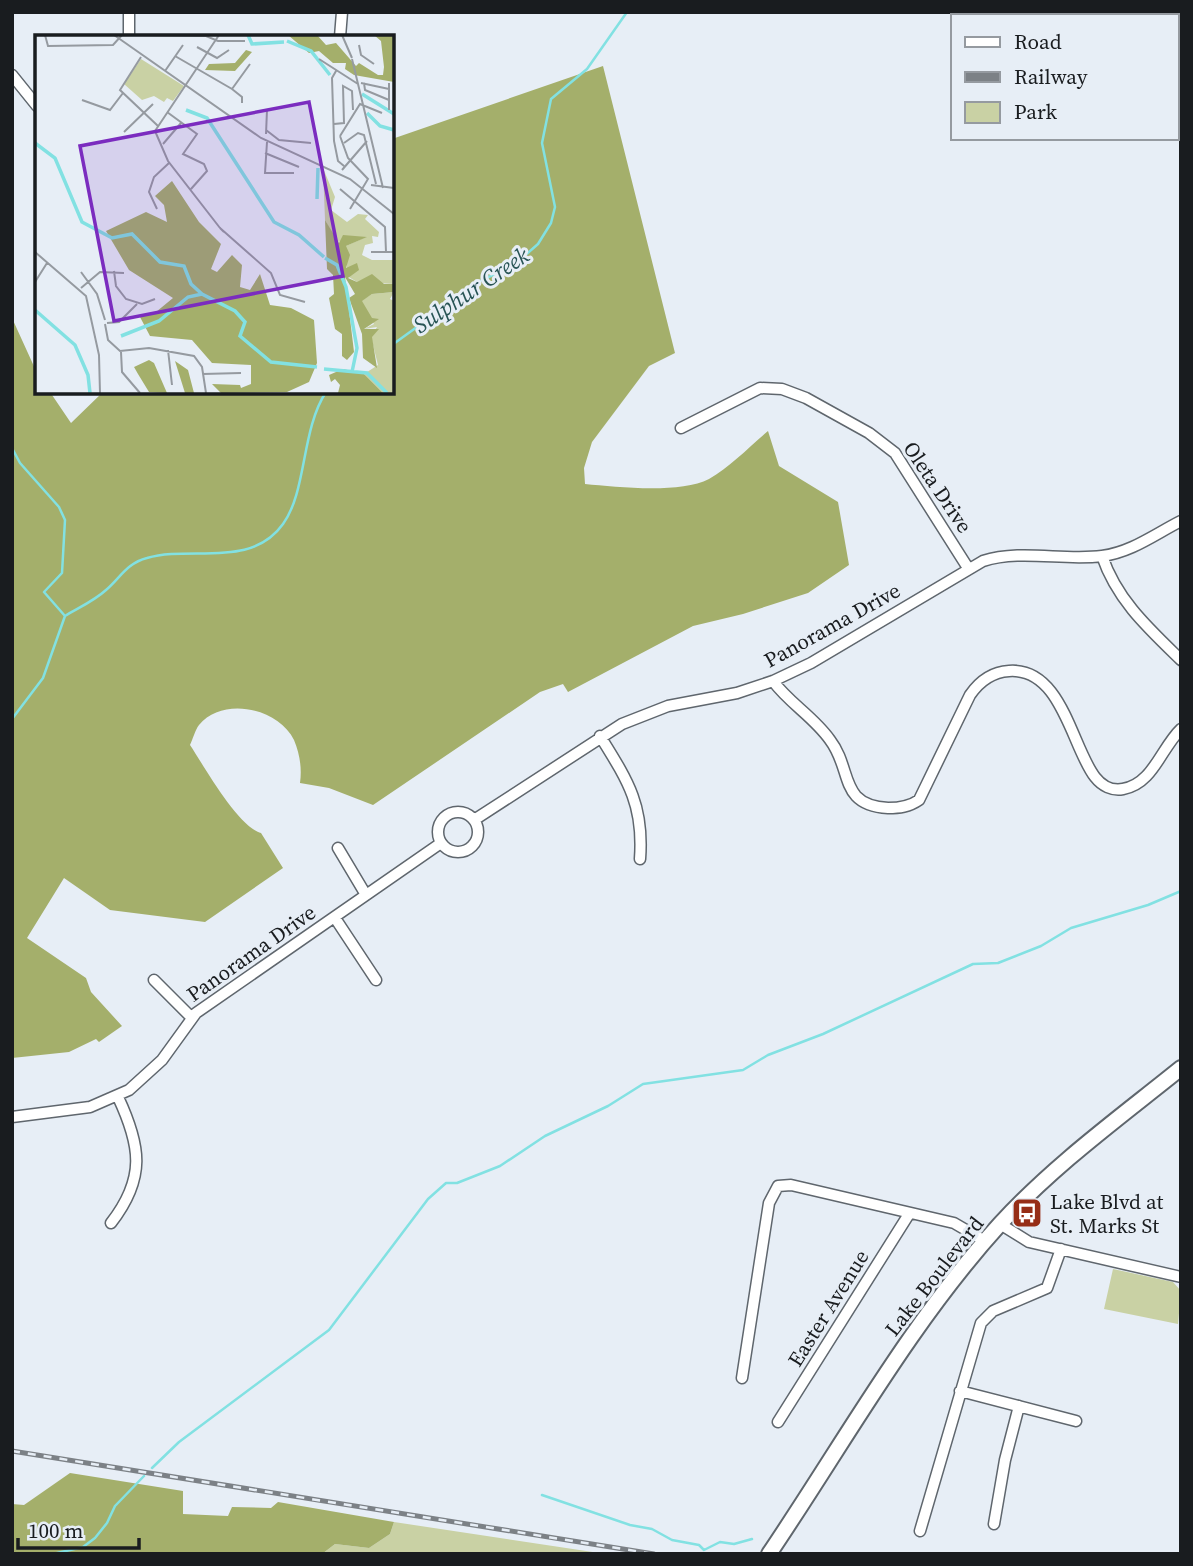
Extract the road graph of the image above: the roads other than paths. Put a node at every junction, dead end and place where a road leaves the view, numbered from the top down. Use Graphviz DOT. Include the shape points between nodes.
graph roads {
  1 [pos="130,12"];
  2 [pos="342,12"];
  3 [pos="129,35"];
  4 [pos="340,35"];
  5 [pos="12,75"];
  6 [pos="35,104"];
  7 [pos="681,428"];
  8 [pos="1181,521"];
  9 [pos="1102,556"];
  10 [pos="968,568"];
  11 [pos="1181,660"];
  12 [pos="773,681"];
  13 [pos="1181,729"];
  14 [pos="600,736"];
  15 [pos="474,820"];
  16 [pos="441,843"];
  17 [pos="338,848"];
  18 [pos="640,859"];
  19 [pos="366,895"];
  20 [pos="335,918"];
  21 [pos="154,980"];
  22 [pos="376,980"];
  23 [pos="191,1017"];
  24 [pos="1181,1068"];
  25 [pos="118,1097"];
  26 [pos="12,1117"];
  27 [pos="909,1213"];
  28 [pos="111,1223"];
  29 [pos="1000,1224"];
  30 [pos="985,1241"];
  31 [pos="1061,1249"];
  32 [pos="1181,1277"];
  33 [pos="741,1378"];
  34 [pos="960,1391"];
  35 [pos="1019,1406"];
  36 [pos="1076,1421"];
  37 [pos="778,1422"];
  38 [pos="994,1524"];
  39 [pos="920,1531"];
  40 [pos="772,1549"];
  1 -- 3 [label="street"];
  2 -- 4 [label="street"];
  5 -- 6 [label="street"];
  7 -- 10 [label="street, Oleta Drive" via="760,388 782,389 806,398 895,453"];
  8 -- 9 [label="street, Panorama Drive" via="1144,542"];
  9 -- 10 [label="street, Panorama Drive" via="994,558"];
  9 -- 11 [label="street" via="1112,584 1128,606"];
  10 -- 12 [label="street, Panorama Drive" via="890,618"];
  12 -- 13 [label="street" via="830,739 853,795 872,807 900,808 919,800 970,695 981,682 1005,671 1030,675 1050,693 1068,718 1091,771 1109,788 1123,789 1144,778"];
  12 -- 14 [label="street, Panorama Drive" via="647,713"];
  14 -- 15 [label="street, Panorama Drive"];
  14 -- 18 [label="street" via="636,798 642,826"];
  15 -- 16 [label="street" via="459,812 446,815 439,825"];
  15 -- 16 [label="street" via="477,832 470,847 452,851"];
  16 -- 19 [label="street, Panorama Drive"];
  17 -- 19 [label="street"];
  19 -- 20 [label="street, Panorama Drive"];
  20 -- 22 [label="street"];
  20 -- 23 [label="street, Panorama Drive"];
  21 -- 23 [label="street"];
  23 -- 25 [label="street, Panorama Drive" via="162,1060"];
  24 -- 29 [label="main road, Lake Boulevard" via="1053,1172"];
  25 -- 26 [label="street, Panorama Drive" via="72,1110"];
  25 -- 28 [label="street" via="137,1156 131,1191"];
  27 -- 30 [label="street" via="954,1223"];
  27 -- 33 [label="street" via="791,1185 778,1186 769,1203"];
  27 -- 37 [label="street, Easter Avenue"];
  29 -- 30 [label="main road, Lake Boulevard"];
  29 -- 31 [label="street" via="1029,1242"];
  30 -- 40 [label="main road, Lake Boulevard" via="907,1344"];
  31 -- 32 [label="street"];
  31 -- 34 [label="street" via="1051,1283 1043,1292 986,1317"];
  34 -- 35 [label="street"];
  34 -- 39 [label="street"];
  35 -- 36 [label="street"];
  35 -- 38 [label="street"];
}
